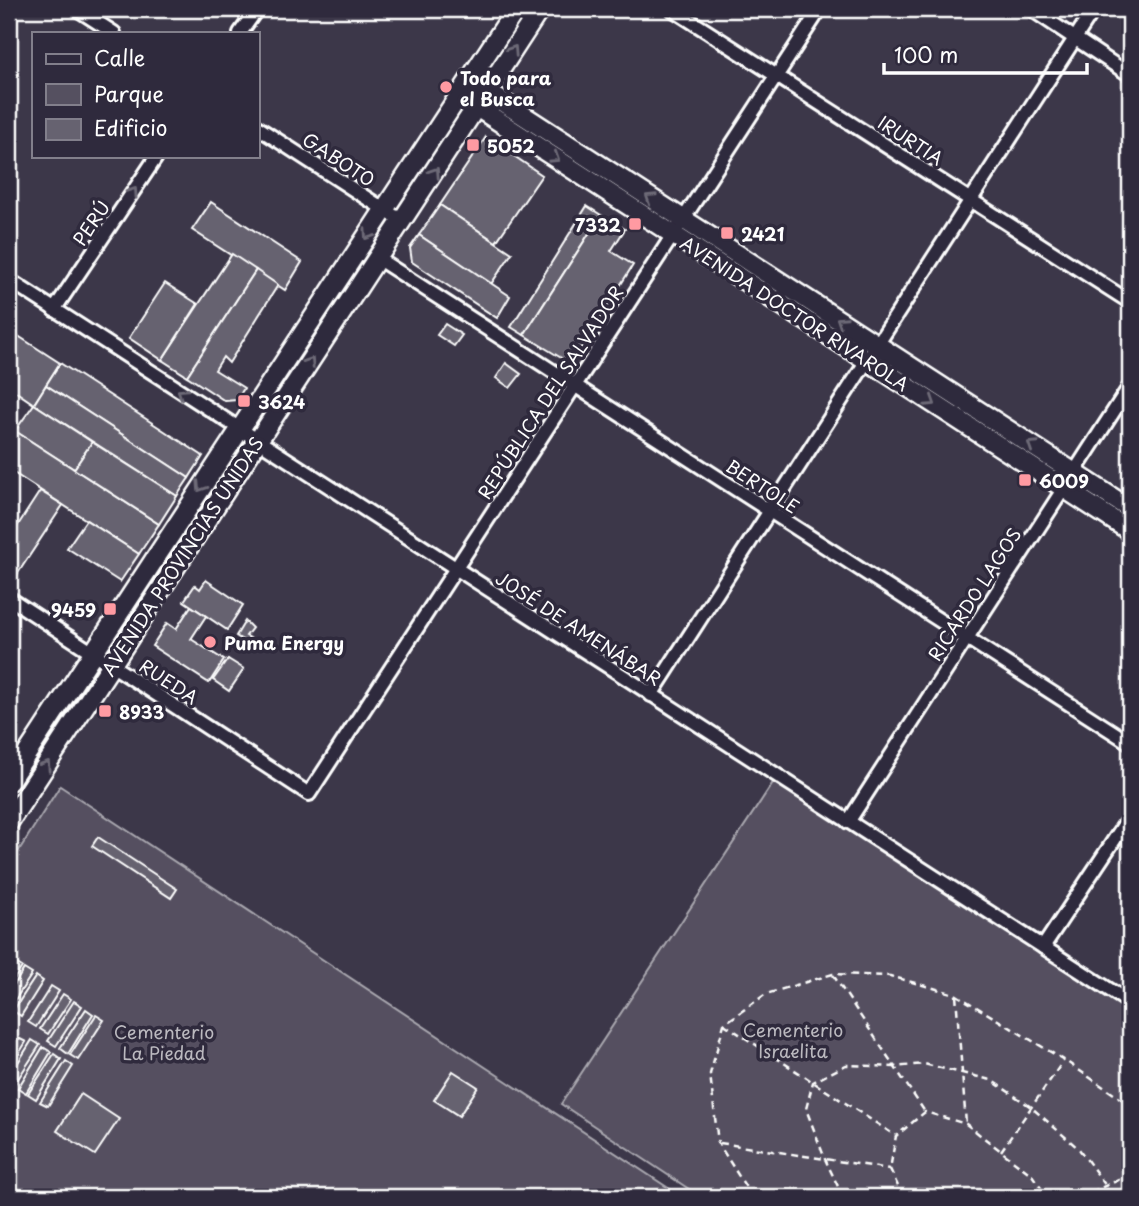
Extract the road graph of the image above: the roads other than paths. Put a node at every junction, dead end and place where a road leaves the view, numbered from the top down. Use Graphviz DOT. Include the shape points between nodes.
graph roads {
  1 [pos="77,9"];
  2 [pos="257,9"];
  3 [pos="516,9"];
  4 [pos="540,9"];
  5 [pos="672,9"];
  6 [pos="820,9"];
  7 [pos="1031,9"];
  8 [pos="1094,9"];
  9 [pos="112,32"];
  10 [pos="241,32"];
  11 [pos="1075,38"];
  12 [pos="1130,75"];
  13 [pos="776,76"];
  14 [pos="465,88"];
  15 [pos="482,100"];
  16 [pos="259,128"];
  17 [pos="156,158"];
  18 [pos="971,200"];
  19 [pos="385,210"];
  20 [pos="402,221"];
  21 [pos="678,227"];
  22 [pos="377,258"];
  23 [pos="9,280"];
  24 [pos="1130,302"];
  25 [pos="54,310"];
  26 [pos="877,345"];
  27 [pos="867,360"];
  28 [pos="575,386"];
  29 [pos="1130,386"];
  30 [pos="239,430"];
  31 [pos="257,442"];
  32 [pos="1074,472"];
  33 [pos="1064,488"];
  34 [pos="1130,509"];
  35 [pos="770,512"];
  36 [pos="1130,531"];
  37 [pos="455,569"];
  38 [pos="9,598"];
  39 [pos="966,638"];
  40 [pos="92,652"];
  41 [pos="111,665"];
  42 [pos="651,695"];
  43 [pos="1130,743"];
  44 [pos="9,780"];
  45 [pos="309,794"];
  46 [pos="1130,816"];
  47 [pos="9,822"];
  48 [pos="848,822"];
  49 [pos="1043,947"];
  50 [pos="1130,1003"];
  1 -- 9 [label="street"];
  2 -- 10 [label="street"];
  3 -- 14 [label="main road, AVENIDA PROVINCIAS UNIDAS"];
  15 -- 4 [label="main road, AVENIDA PROVINCIAS UNIDAS, one-way"];
  5 -- 13 [label="street, IRURTIA"];
  6 -- 13 [label="street, REPÚBLICA DEL SALVADOR"];
  7 -- 11 [label="street"];
  8 -- 11 [label="street"];
  11 -- 12 [label="street"];
  11 -- 18 [label="street"];
  13 -- 18 [label="street, IRURTIA"];
  13 -- 21 [label="street, REPÚBLICA DEL SALVADOR"];
  14 -- 15 [label="main road, AVENIDA DOCTOR RIVAROLA"];
  14 -- 19 [label="main road, AVENIDA PROVINCIAS UNIDAS"];
  20 -- 15 [label="main road, AVENIDA PROVINCIAS UNIDAS, one-way"];
  15 -- 21 [label="main road, AVENIDA DOCTOR RIVAROLA"];
  16 -- 19 [label="street, GABOTO"];
  25 -- 17 [label="street, PERÚ, one-way"];
  18 -- 24 [label="street, IRURTIA"];
  18 -- 26 [label="street"];
  19 -- 20 [label="street, GABOTO"];
  19 -- 30 [label="main road, AVENIDA PROVINCIAS UNIDAS, one-way"];
  20 -- 22 [label="main road, AVENIDA PROVINCIAS UNIDAS"];
  26 -- 21 [label="main road, AVENIDA DOCTOR RIVAROLA, one-way"];
  21 -- 27 [label="main road, AVENIDA DOCTOR RIVAROLA"];
  21 -- 28 [label="street, REPÚBLICA DEL SALVADOR"];
  22 -- 28 [label="street, BERTOLE"];
  31 -- 22 [label="main road, AVENIDA PROVINCIAS UNIDAS, one-way"];
  23 -- 25 [label="street, JOSÉ DE AMENÁBAR"];
  30 -- 25 [label="street, JOSÉ DE AMENÁBAR, one-way"];
  26 -- 27 [label="street"];
  32 -- 26 [label="main road, AVENIDA DOCTOR RIVAROLA, one-way"];
  27 -- 33 [label="main road, AVENIDA DOCTOR RIVAROLA, one-way"];
  27 -- 35 [label="street"];
  28 -- 35 [label="street, BERTOLE"];
  28 -- 37 [label="street, REPÚBLICA DEL SALVADOR"];
  29 -- 32 [label="street, RICARDO LAGOS"];
  30 -- 31 [label="street, JOSÉ DE AMENÁBAR"];
  30 -- 40 [label="main road, AVENIDA PROVINCIAS UNIDAS, one-way"];
  31 -- 37 [label="street, JOSÉ DE AMENÁBAR"];
  31 -- 41 [label="main road, AVENIDA PROVINCIAS UNIDAS"];
  32 -- 33 [label="street, RICARDO LAGOS"];
  32 -- 34 [label="main road, AVENIDA DOCTOR RIVAROLA"];
  33 -- 36 [label="main road, AVENIDA DOCTOR RIVAROLA"];
  33 -- 39 [label="street, RICARDO LAGOS"];
  35 -- 39 [label="street, BERTOLE"];
  35 -- 42 [label="street"];
  37 -- 42 [label="street, JOSÉ DE AMENÁBAR"];
  37 -- 45 [label="street, REPÚBLICA DEL SALVADOR"];
  38 -- 40 [label="street, RUEDA"];
  39 -- 43 [label="street, BERTOLE"];
  39 -- 48 [label="street, RICARDO LAGOS"];
  40 -- 41 [label="street, RUEDA"];
  40 -- 44 [label="main road, AVENIDA PROVINCIAS UNIDAS"];
  41 -- 45 [label="street, RUEDA"];
  47 -- 41 [label="main road, AVENIDA PROVINCIAS UNIDAS, one-way"];
  42 -- 48 [label="street, JOSÉ DE AMENÁBAR"];
  46 -- 49 [label="street"];
  48 -- 49 [label="street, JOSÉ DE AMENÁBAR"];
  49 -- 50 [label="street, JOSÉ DE AMENÁBAR"];
}
